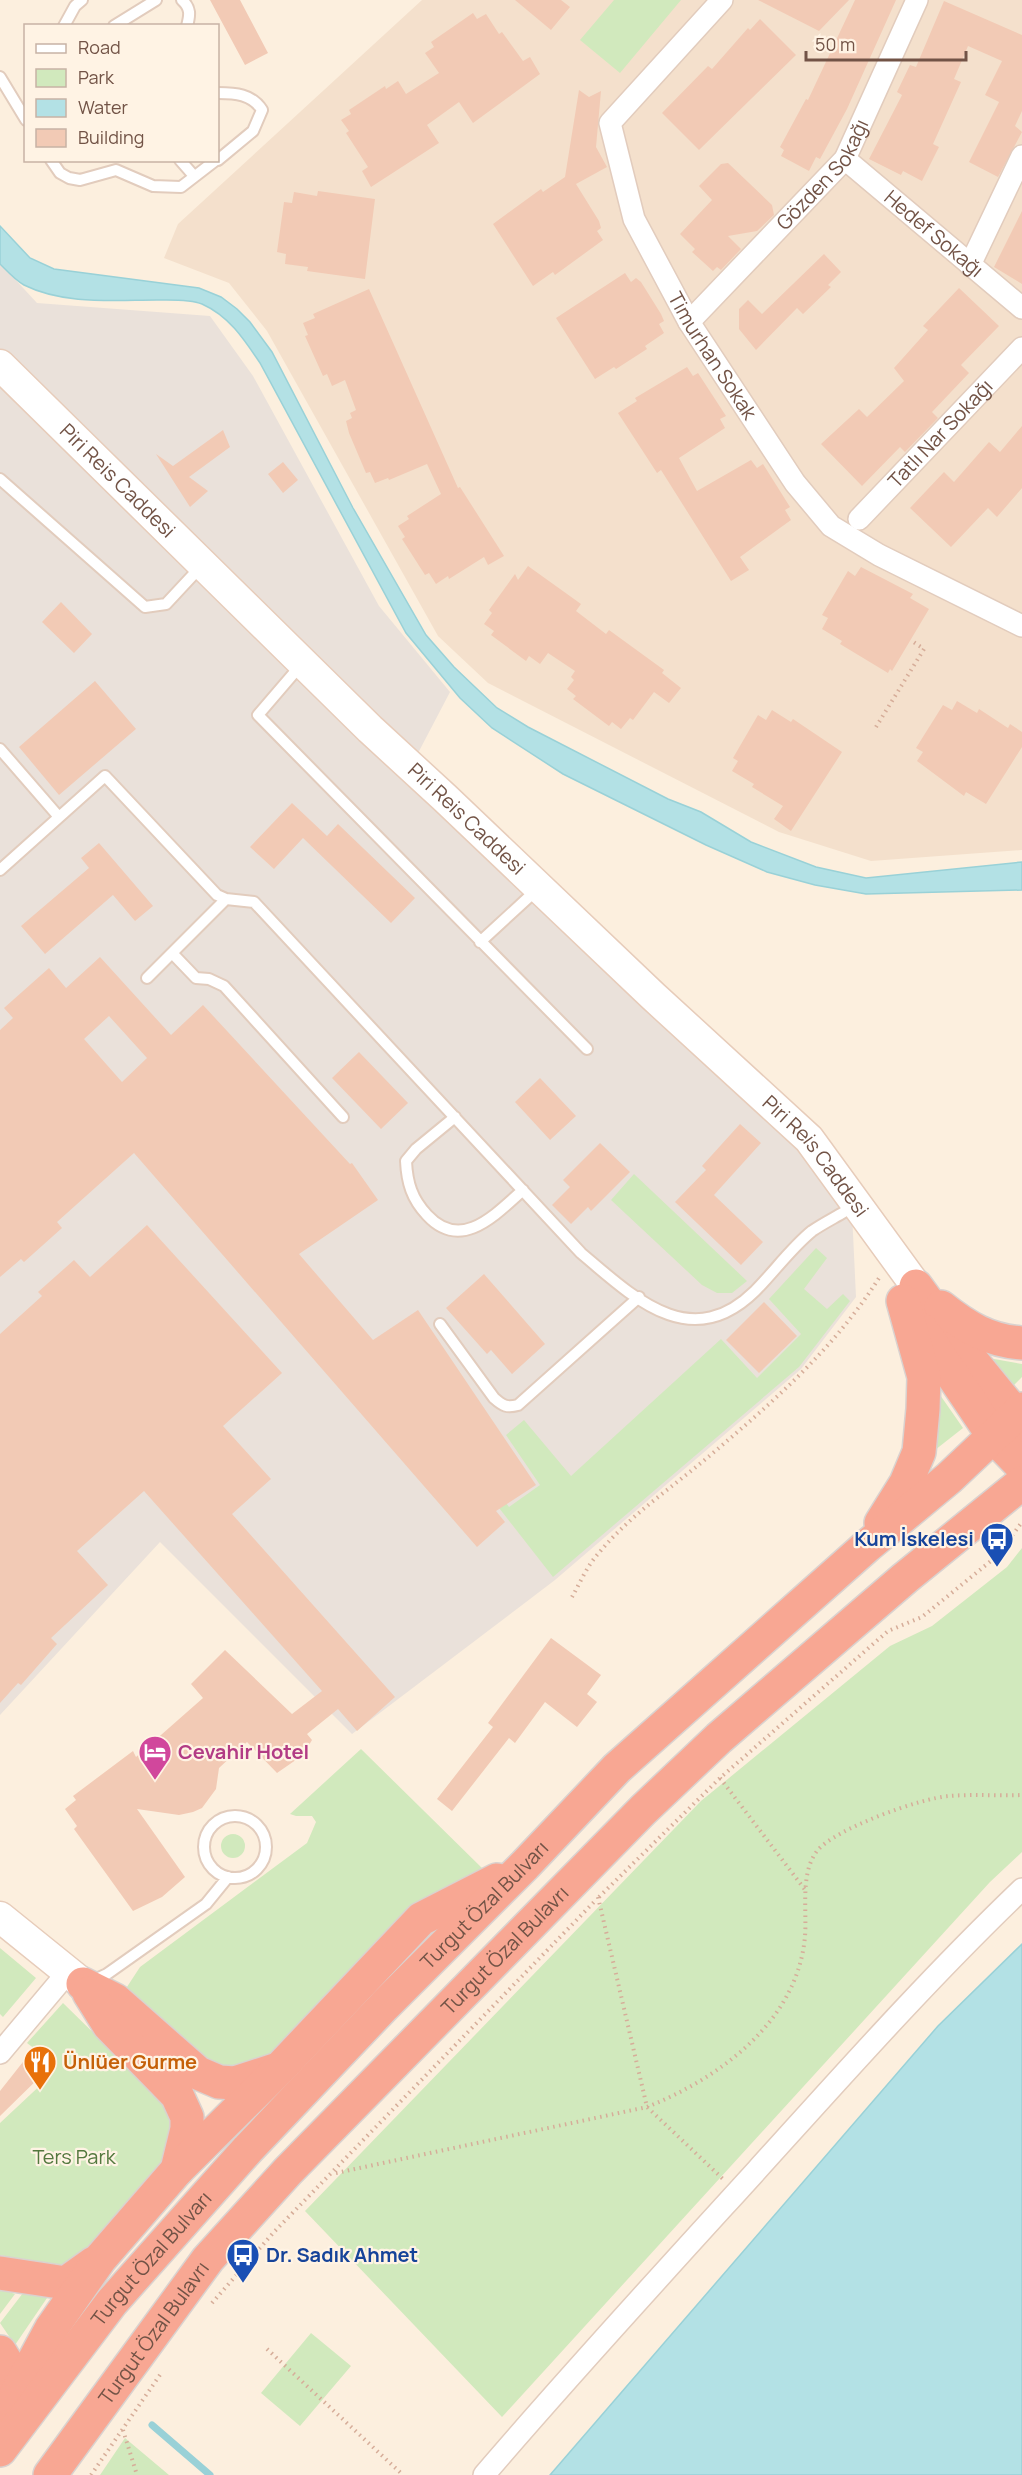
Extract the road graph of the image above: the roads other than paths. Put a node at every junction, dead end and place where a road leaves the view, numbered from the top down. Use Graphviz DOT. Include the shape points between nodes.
graph roads {
  1 [pos="82,0"];
  2 [pos="156,0"];
  3 [pos="722,0"];
  4 [pos="917,0"];
  5 [pos="186,2"];
  6 [pos="65,24"];
  7 [pos="117,24"];
  8 [pos="188,24"];
  9 [pos="0,77"];
  10 [pos="219,93"];
  11 [pos="24,114"];
  12 [pos="1022,156"];
  13 [pos="219,158"];
  14 [pos="844,159"];
  15 [pos="52,162"];
  16 [pos="182,162"];
  17 [pos="214,162"];
  18 [pos="194,176"];
  19 [pos="970,265"];
  20 [pos="1022,308"];
  21 [pos="689,322"];
  22 [pos="1022,348"];
  23 [pos="0,365"];
  24 [pos="0,386"];
  25 [pos="0,479"];
  26 [pos="859,519"];
  27 [pos="193,575"];
  28 [pos="1022,626"];
  29 [pos="294,673"];
  30 [pos="0,749"];
  31 [pos="59,817"];
  32 [pos="0,870"];
  33 [pos="530,896"];
  34 [pos="226,899"];
  35 [pos="480,942"];
  36 [pos="172,953"];
  37 [pos="147,978"];
  38 [pos="586,1049"];
  39 [pos="455,1116"];
  40 [pos="343,1117"];
  41 [pos="523,1190"];
  42 [pos="844,1212"];
  43 [pos="909,1294"];
  44 [pos="639,1297"];
  45 [pos="440,1324"];
  46 [pos="1022,1343"];
  47 [pos="1014,1425"];
  48 [pos="1022,1466"];
  49 [pos="1022,1483"];
  50 [pos="867,1546"];
  51 [pos="525,1865"];
  52 [pos="228,1877"];
  53 [pos="1022,1889"];
  54 [pos="0,1917"];
  55 [pos="76,1978"];
  56 [pos="0,2053"];
  57 [pos="280,2068"];
  58 [pos="177,2170"];
  59 [pos="100,2259"];
  60 [pos="0,2273"];
  61 [pos="0,2352"];
  62 [pos="16,2392"];
  63 [pos="0,2443"];
  64 [pos="0,2450"];
  65 [pos="50,2475"];
  66 [pos="484,2475"];
  1 -- 6 [label="lane"];
  2 -- 7 [label="lane"];
  3 -- 21 [label="street, Timurhan Sokak" via="610,123 634,219"];
  4 -- 14 [label="street, Gözden Sokağı"];
  5 -- 8 [label="lane" via="190,15"];
  9 -- 11 [label="lane"];
  10 -- 13 [label="lane" via="239,94 256,101 262,110 252,131"];
  12 -- 19 [label="street"];
  14 -- 19 [label="street, Hedef Sokağı"];
  14 -- 21 [label="street, Gözden Sokağı"];
  15 -- 18 [label="lane" via="60,173 80,180 116,170 153,186 181,187"];
  16 -- 18 [label="lane"];
  17 -- 18 [label="lane"];
  19 -- 20 [label="street, Hedef Sokağı"];
  21 -- 28 [label="street, Timurhan Sokak" via="795,483 831,526 879,555"];
  22 -- 26 [label="street, Tatlı Nar Sokağı"];
  23 -- 43 [label="main road, Piri Reis Caddesi" via="370,729 809,1139"];
  24 -- 27 [label="main road, Piri Reis Caddesi"];
  25 -- 27 [label="lane" via="145,607 166,604"];
  27 -- 29 [label="main road, Piri Reis Caddesi"];
  29 -- 33 [label="main road, Piri Reis Caddesi"];
  29 -- 35 [label="lane" via="258,715"];
  30 -- 31 [label="lane"];
  31 -- 32 [label="lane"];
  31 -- 34 [label="lane" via="105,776 217,895"];
  33 -- 35 [label="lane"];
  33 -- 42 [label="main road, Piri Reis Caddesi" via="797,1154"];
  34 -- 36 [label="lane"];
  34 -- 39 [label="lane" via="254,902"];
  35 -- 38 [label="lane"];
  36 -- 37 [label="lane"];
  36 -- 40 [label="lane" via="195,978 224,986"];
  39 -- 41 [label="lane"];
  39 -- 41 [label="lane" via="406,1161 407,1181 417,1204 435,1223 451,1232 482,1223"];
  41 -- 44 [label="lane" via="581,1253"];
  42 -- 43 [label="main road, Piri Reis Caddesi" via="883,1273"];
  42 -- 44 [label="lane" via="813,1231 754,1292 715,1318 690,1321 669,1315"];
  43 -- 46 [label="highway" via="989,1338"];
  43 -- 47 [label="highway" via="959,1345"];
  43 -- 50 [label="highway" via="924,1377 919,1452 906,1483"];
  44 -- 45 [label="lane" via="518,1405 510,1407 494,1398"];
  47 -- 48 [label="highway"];
  47 -- 50 [label="highway, Turgut Özal Bulvarı"];
  49 -- 65 [label="highway, Turgut Özal Bulavrı" via="719,1738 643,1810 288,2171 208,2259"];
  50 -- 51 [label="highway, Turgut Özal Bulvarı" via="617,1768"];
  51 -- 57 [label="highway" via="421,1919"];
  51 -- 64 [label="highway, Turgut Özal Bulvarı" via="248,2149 112,2302"];
  52 -- 52 [label="lane" via="248,1875 262,1862 266,1852 263,1833 239,1815 219,1820 205,1836 205,1857 210,1866"];
  52 -- 55 [label="lane" via="206,1904 107,1974"];
  53 -- 66 [label="street" via="962,1946 658,2277"];
  54 -- 55 [label="main road"];
  55 -- 56 [label="street"];
  55 -- 57 [label="highway" via="115,2000 198,2073 219,2082 248,2081"];
  55 -- 58 [label="highway" via="109,2025 177,2095 187,2116"];
  57 -- 58 [label="highway"];
  58 -- 59 [label="highway"];
  59 -- 60 [label="highway" via="66,2283"];
  59 -- 62 [label="highway" via="51,2329"];
  61 -- 62 [label="highway"];
  62 -- 63 [label="highway"];
}
